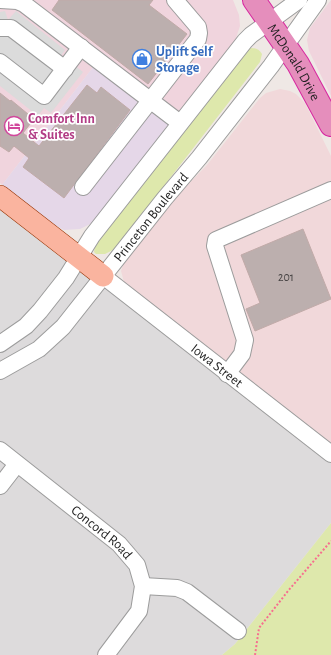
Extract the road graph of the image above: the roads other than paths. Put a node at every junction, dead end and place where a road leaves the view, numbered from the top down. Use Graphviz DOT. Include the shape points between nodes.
graph roads {
  1 [pos="0,0"];
  2 [pos="175,0"];
  3 [pos="254,0"];
  4 [pos="299,0"];
  5 [pos="318,0"];
  6 [pos="40,6"];
  7 [pos="269,21"];
  8 [pos="0,28"];
  9 [pos="286,46"];
  10 [pos="81,47"];
  11 [pos="0,62"];
  12 [pos="65,69"];
  13 [pos="151,100"];
  14 [pos="180,123"];
  15 [pos="331,126"];
  16 [pos="83,187"];
  17 [pos="331,190"];
  18 [pos="0,196"];
  19 [pos="79,257"];
  20 [pos="103,276"];
  21 [pos="0,344"];
  22 [pos="0,371"];
  23 [pos="227,374"];
  24 [pos="0,450"];
  25 [pos="331,454"];
  26 [pos="17,464"];
  27 [pos="0,486"];
  28 [pos="142,586"];
  29 [pos="238,631"];
  30 [pos="106,655"];
  1 -- 6 [label="street"];
  2 -- 13 [label="street" via="198,27 198,39"];
  3 -- 7 [label="highway, McDonald Drive"];
  4 -- 7 [label="street"];
  5 -- 9 [label="street, Princeton Boulevard"];
  6 -- 10 [label="street"];
  7 -- 9 [label="highway, McDonald Drive"];
  7 -- 14 [label="street" via="245,41"];
  8 -- 12 [label="street" via="11,28"];
  9 -- 15 [label="highway, McDonald Drive"];
  9 -- 20 [label="street, Princeton Boulevard" via="200,158"];
  10 -- 12 [label="street"];
  10 -- 13 [label="street"];
  11 -- 12 [label="street" via="44,96"];
  13 -- 14 [label="street"];
  13 -- 16 [label="street"];
  14 -- 19 [label="street" via="92,236"];
  17 -- 23 [label="street" via="216,240 215,246 245,340 242,354"];
  18 -- 19 [label="main road"];
  19 -- 20 [label="main road"];
  19 -- 21 [label="street" via="40,312 26,326"];
  20 -- 22 [label="street, Princeton Boulevard" via="51,340"];
  20 -- 23 [label="street, Iowa Street"];
  23 -- 25 [label="street, Iowa Street"];
  24 -- 26 [label="street, Concord Road"];
  26 -- 27 [label="street"];
  26 -- 28 [label="street, Concord Road" via="119,544 137,565"];
  28 -- 29 [label="street" via="177,588 187,592"];
  28 -- 30 [label="street" via="139,611"];
}
